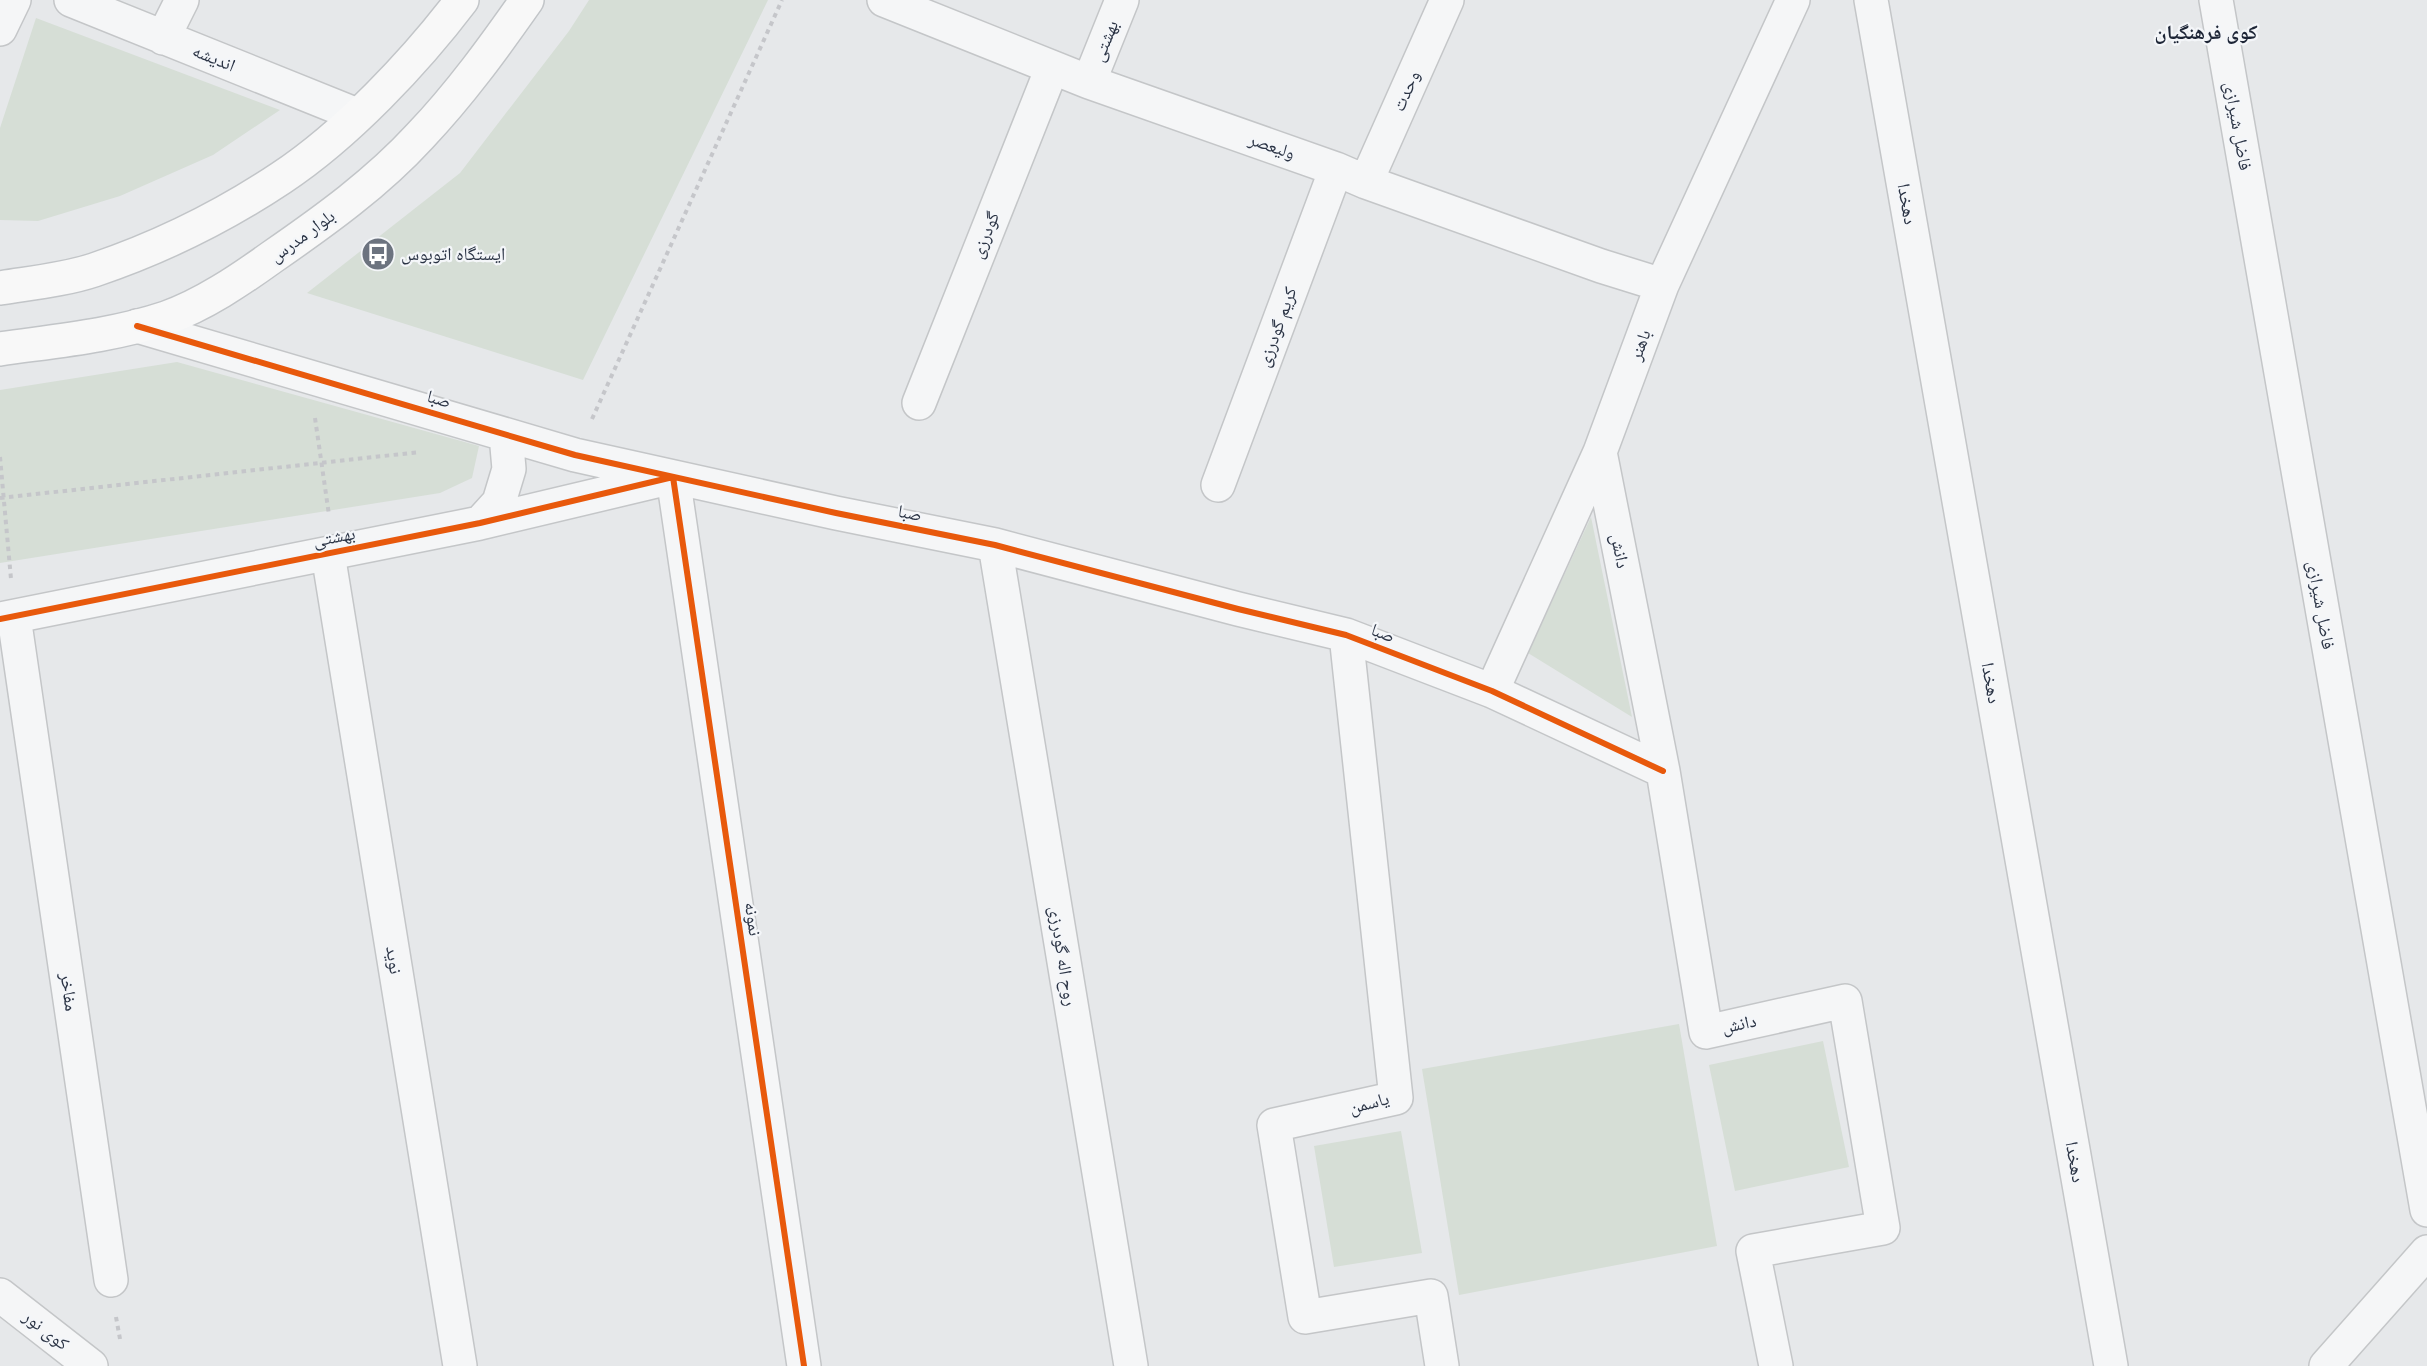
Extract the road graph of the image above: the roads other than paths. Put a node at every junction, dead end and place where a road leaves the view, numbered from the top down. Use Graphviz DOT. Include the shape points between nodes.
graph roads {
  1 [pos="14,0"];
  2 [pos="71,0"];
  3 [pos="182,0"];
  4 [pos="462,0"];
  5 [pos="528,0"];
  6 [pos="884,0"];
  7 [pos="1122,0"];
  8 [pos="1447,0"];
  9 [pos="1793,0"];
  10 [pos="1871,0"];
  11 [pos="2216,0"];
  12 [pos="0,28"];
  13 [pos="163,38"];
  14 [pos="1052,68"];
  15 [pos="1089,82"];
  16 [pos="357,115"];
  17 [pos="1336,169"];
  18 [pos="1366,182"];
  19 [pos="1662,285"];
  20 [pos="0,288"];
  21 [pos="137,326"];
  22 [pos="0,349"];
  23 [pos="919,403"];
  24 [pos="506,435"];
  25 [pos="1600,452"];
  26 [pos="673,477"];
  27 [pos="1218,484"];
  28 [pos="480,523"];
  29 [pos="994,545"];
  30 [pos="331,553"];
  31 [pos="7,618"];
  32 [pos="1346,635"];
  33 [pos="1492,691"];
  34 [pos="1663,771"];
  35 [pos="2427,1210"];
  36 [pos="2427,1252"];
  37 [pos="111,1280"];
  38 [pos="0,1294"];
  39 [pos="91,1366"];
  40 [pos="460,1366"];
  41 [pos="804,1366"];
  42 [pos="1131,1366"];
  43 [pos="1442,1366"];
  44 [pos="1776,1366"];
  45 [pos="2111,1366"];
  46 [pos="2326,1366"];
  1 -- 12 [label="street"];
  2 -- 13 [label="street, اندیشه"];
  3 -- 13 [label="street"];
  4 -- 16 [label="main road" via="434,37"];
  5 -- 21 [label="main road, بلوار مدرس" via="478,70 419,137 353,198 211,297 167,318"];
  6 -- 14 [label="street, ولیعصر"];
  7 -- 15 [label="street, بهشتی"];
  8 -- 18 [label="street, وحدت"];
  9 -- 19 [label="street, باهنر"];
  10 -- 45 [label="street, دهخدا"];
  11 -- 35 [label="street, فاضل شیرازی"];
  13 -- 16 [label="street, اندیشه"];
  14 -- 15 [label="street, ولیعصر"];
  14 -- 23 [label="street, گودرزی"];
  15 -- 17 [label="street, ولیعصر"];
  16 -- 20 [label="main road" via="282,178 150,248 93,270"];
  17 -- 18 [label="street, ولیعصر"];
  17 -- 27 [label="street, کریم گودرزی"];
  18 -- 19 [label="street, ولیعصر"];
  19 -- 25 [label="street, باهنر"];
  21 -- 22 [label="main road, بلوار مدرس"];
  21 -- 24 [label="street, صبا"];
  24 -- 26 [label="street, صبا"];
  24 -- 28 [label="street" via="509,470 499,502"];
  25 -- 33 [label="street, باهنر"];
  25 -- 34 [label="street, دانش"];
  26 -- 28 [label="street, بهشتی"];
  26 -- 29 [label="street, صبا"];
  26 -- 41 [label="street, نمونه"];
  28 -- 30 [label="street, بهشتی"];
  29 -- 32 [label="street, صبا"];
  29 -- 42 [label="street, روح اله گودرزی"];
  30 -- 31 [label="street, بهشتی"];
  30 -- 40 [label="street, نوید"];
  31 -- 37 [label="street, مفاخر"];
  32 -- 33 [label="street, صبا"];
  32 -- 43 [label="street, یاسمن" via="1396,1098 1274,1125 1305,1317 1431,1296"];
  33 -- 34 [label="street, صبا"];
  34 -- 44 [label="street, دانش" via="1706,1032 1845,1001 1883,1228 1754,1251"];
  36 -- 46 [label="street"];
  38 -- 39 [label="street, کوی نور"];
}
